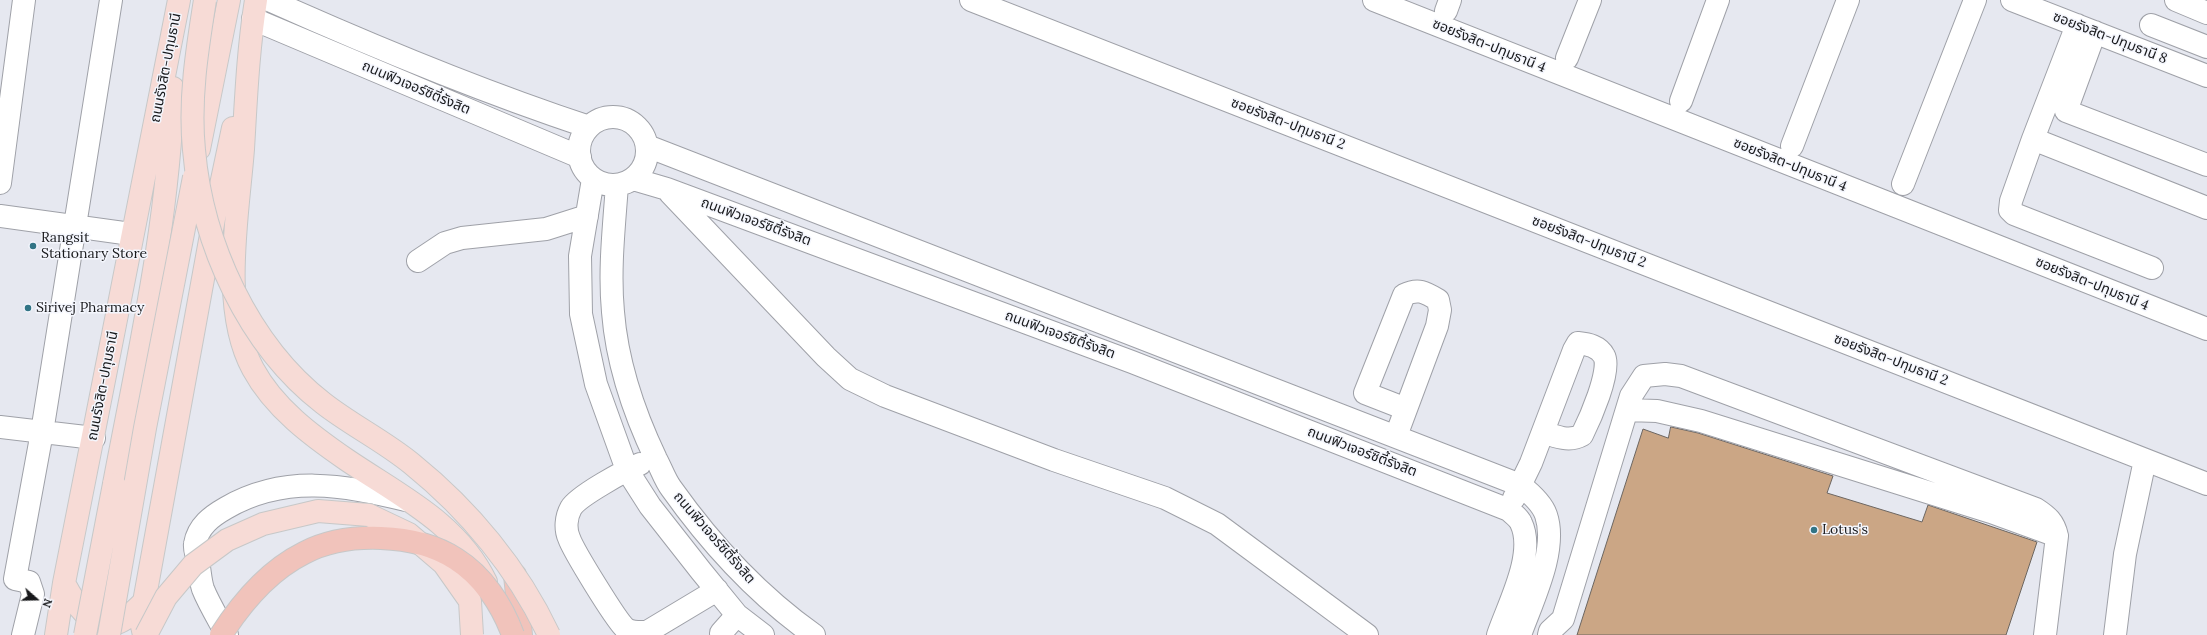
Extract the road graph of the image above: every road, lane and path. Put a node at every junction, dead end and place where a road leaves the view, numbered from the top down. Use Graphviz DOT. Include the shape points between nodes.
graph roads {
  1 [pos="24,0"];
  2 [pos="111,0"];
  3 [pos="179,0"];
  4 [pos="206,0"];
  5 [pos="229,0"];
  6 [pos="269,0"];
  7 [pos="972,0"];
  8 [pos="1374,0"];
  9 [pos="1590,0"];
  10 [pos="1718,0"];
  11 [pos="1848,0"];
  12 [pos="1975,0"];
  13 [pos="2012,0"];
  14 [pos="2176,0"];
  15 [pos="255,10"];
  16 [pos="2207,13"];
  17 [pos="2151,25"];
  18 [pos="2086,29"];
  19 [pos="174,32"];
  20 [pos="2207,47"];
  21 [pos="249,54"];
  22 [pos="1567,58"];
  23 [pos="2207,76"];
  24 [pos="1681,101"];
  25 [pos="589,127"];
  26 [pos="2034,139"];
  27 [pos="647,146"];
  28 [pos="1792,146"];
  29 [pos="580,157"];
  30 [pos="2207,165"];
  31 [pos="593,179"];
  32 [pos="625,182"];
  33 [pos="0,183"];
  34 [pos="1904,184"];
  35 [pos="667,189"];
  36 [pos="2207,208"];
  37 [pos="0,216"];
  38 [pos="587,216"];
  39 [pos="74,225"];
  40 [pos="132,234"];
  41 [pos="418,260"];
  42 [pos="2152,268"];
  43 [pos="2207,329"];
  44 [pos="1142,337"];
  45 [pos="1132,362"];
  46 [pos="1406,409"];
  47 [pos="1627,410"];
  48 [pos="0,427"];
  49 [pos="42,432"];
  50 [pos="1544,432"];
  51 [pos="1396,436"];
  52 [pos="94,438"];
  53 [pos="655,456"];
  54 [pos="2145,460"];
  55 [pos="628,470"];
  56 [pos="2207,484"];
  57 [pos="1520,485"];
  58 [pos="410,500"];
  59 [pos="1509,510"];
  60 [pos="2057,536"];
  61 [pos="515,575"];
  62 [pos="8,579"];
  63 [pos="64,583"];
  64 [pos="718,590"];
  65 [pos="144,602"];
  66 [pos="738,615"];
  67 [pos="1559,630"];
  68 [pos="718,634"];
  69 [pos="24,635"];
  70 [pos="44,635"];
  71 [pos="56,635"];
  72 [pos="85,635"];
  73 [pos="109,635"];
  74 [pos="145,635"];
  75 [pos="221,635"];
  76 [pos="227,635"];
  77 [pos="472,635"];
  78 [pos="503,635"];
  79 [pos="513,635"];
  80 [pos="521,635"];
  81 [pos="549,635"];
  82 [pos="763,635"];
  83 [pos="814,635"];
  84 [pos="1367,635"];
  85 [pos="1498,635"];
  86 [pos="1520,635"];
  87 [pos="2045,635"];
  88 [pos="2116,635"];
  1 -- 33 [label="street"];
  2 -- 39 [label="street"];
  3 -- 19 [label="main road, ถนนรังสิต-ปทุมธานี"];
  4 -- 61 [label="main road, bridge" via="194,82 194,150 198,184 215,245 242,305 266,342 297,380 323,402 412,463 461,508"];
  5 -- 73 [label="main road, bridge" via="145,428"];
  6 -- 25 [label="street, ถนนฟิวเจอร์ซิตี้รังสิต" via="341,33 471,86"];
  7 -- 54 [label="street, ซอยรังสิต-ปทุมธานี 2"];
  8 -- 43 [label="street, ซอยรังสิต-ปทุมธานี 4"];
  9 -- 22 [label="street"];
  10 -- 24 [label="street"];
  11 -- 28 [label="street"];
  12 -- 34 [label="street"];
  13 -- 18 [label="street, ซอยรังสิต-ปทุมธานี 8"];
  14 -- 16 [label="street"];
  15 -- 21 [label="main road"];
  15 -- 29 [label="street, ถนนฟิวเจอร์ซิตี้รังสิต"];
  17 -- 20 [label="street"];
  18 -- 23 [label="street, ซอยรังสิต-ปทุมธานี 8"];
  18 -- 26 [label="street"];
  18 -- 30 [label="street" via="2066,111"];
  19 -- 40 [label="main road, ถนนรังสิต-ปทุมธานี"];
  19 -- 72 [label="main road, bridge" via="172,131 162,226"];
  21 -- 58 [label="main road" via="234,262 235,306 242,344 252,369 271,396 294,420 326,445"];
  21 -- 65 [label="main road" via="214,213"];
  25 -- 27 [label="street" via="606,118 624,119 639,129"];
  25 -- 29 [label="street" via="583,136"];
  26 -- 36 [label="street"];
  26 -- 42 [label="street" via="2010,210 2014,214"];
  27 -- 32 [label="street" via="644,165"];
  27 -- 44 [label="street, ถนนฟิวเจอร์ซิตี้รังสิต"];
  29 -- 31 [label="street" via="587,173"];
  31 -- 32 [label="street" via="609,186"];
  31 -- 38 [label="street, ถนนฟิวเจอร์ซิตี้รังสิต"];
  32 -- 35 [label="street"];
  32 -- 53 [label="street, ถนนฟิวเจอร์ซิตี้รังสิต" via="612,264 613,312 622,367 641,426"];
  35 -- 45 [label="street, ถนนฟิวเจอร์ซิตี้รังสิต"];
  35 -- 84 [label="street, ถนนฟิวเจอร์ซิตี้รังสิต" via="826,357 850,379 885,396 1054,460 1165,498 1217,524"];
  37 -- 39 [label="street"];
  38 -- 41 [label="street" via="546,229 462,238 445,243"];
  38 -- 55 [label="street, ถนนฟิวเจอร์ซิตี้รังสิต" via="580,256 581,314 596,384"];
  39 -- 40 [label="street"];
  39 -- 49 [label="street"];
  40 -- 52 [label="main road, ถนนรังสิต-ปทุมธานี"];
  44 -- 45 [label="street"];
  44 -- 51 [label="street, ถนนฟิวเจอร์ซิตี้รังสิต"];
  45 -- 59 [label="street, ถนนฟิวเจอร์ซิตี้รังสิต"];
  46 -- 46 [label="street" via="1365,393 1404,295 1414,290 1438,300 1440,310 1437,326"];
  46 -- 51 [label="street"];
  47 -- 60 [label="street" via="1657,411 1701,421 1991,512"];
  47 -- 60 [label="street" via="1631,396 1644,376 1681,376 2036,509 2050,519"];
  47 -- 67 [label="street"];
  48 -- 49 [label="street"];
  49 -- 52 [label="street"];
  49 -- 62 [label="street"];
  50 -- 57 [label="street"];
  51 -- 57 [label="street, ถนนฟิวเจอร์ซิตี้รังสิต"];
  52 -- 63 [label="main road, ถนนรังสิต-ปทุมธานี"];
  53 -- 55 [label="street"];
  53 -- 83 [label="street, ถนนฟิวเจอร์ซิตี้รังสิต" via="670,487 713,540 759,590"];
  54 -- 56 [label="street, ซอยรังสิต-ปทุมธานี 2"];
  54 -- 88 [label="street" via="2126,554"];
  55 -- 64 [label="street, ถนนฟิวเจอร์ซิตี้รังสิต" via="650,506"];
  55 -- 64 [label="street" via="583,497 572,507 566,521 569,538 615,616 626,628 635,632 647,632"];
  57 -- 59 [label="street"];
  57 -- 86 [label="street, ถนนฟิวเจอร์ซิตี้รังสิต" via="1530,493 1545,513 1550,532 1546,564"];
  58 -- 76 [label="street" via="324,485 298,485 268,490 242,499 212,516 200,530 195,544 203,588"];
  58 -- 78 [label="main road" via="450,531 478,566 496,609"];
  59 -- 85 [label="street, ถนนฟิวเจอร์ซิตี้รังสิต" via="1521,522 1525,536 1525,559"];
  60 -- 87 [label="street"];
  61 -- 80 [label="highway"];
  61 -- 81 [label="main road, bridge"];
  62 -- 69 [label="street" via="28,582 33,594"];
  63 -- 65 [label="main road" via="80,610 87,616 107,623 117,623 125,619"];
  63 -- 70 [label="main road"];
  63 -- 71 [label="main road"];
  64 -- 66 [label="street, ถนนฟิวเจอร์ซิตี้รังสิต"];
  65 -- 74 [label="main road" via="142,626"];
  66 -- 68 [label="street"];
  66 -- 82 [label="street, ถนนฟิวเจอร์ซิตี้รังสิต"];
  74 -- 77 [label="main road, bridge" via="166,597 192,565 227,540 263,524 318,511 369,515 409,534 444,564 470,602"];
  75 -- 79 [label="highway, bridge" via="252,591 280,568 304,552 358,537 416,543 455,558 472,571 490,591 507,618"];
}
